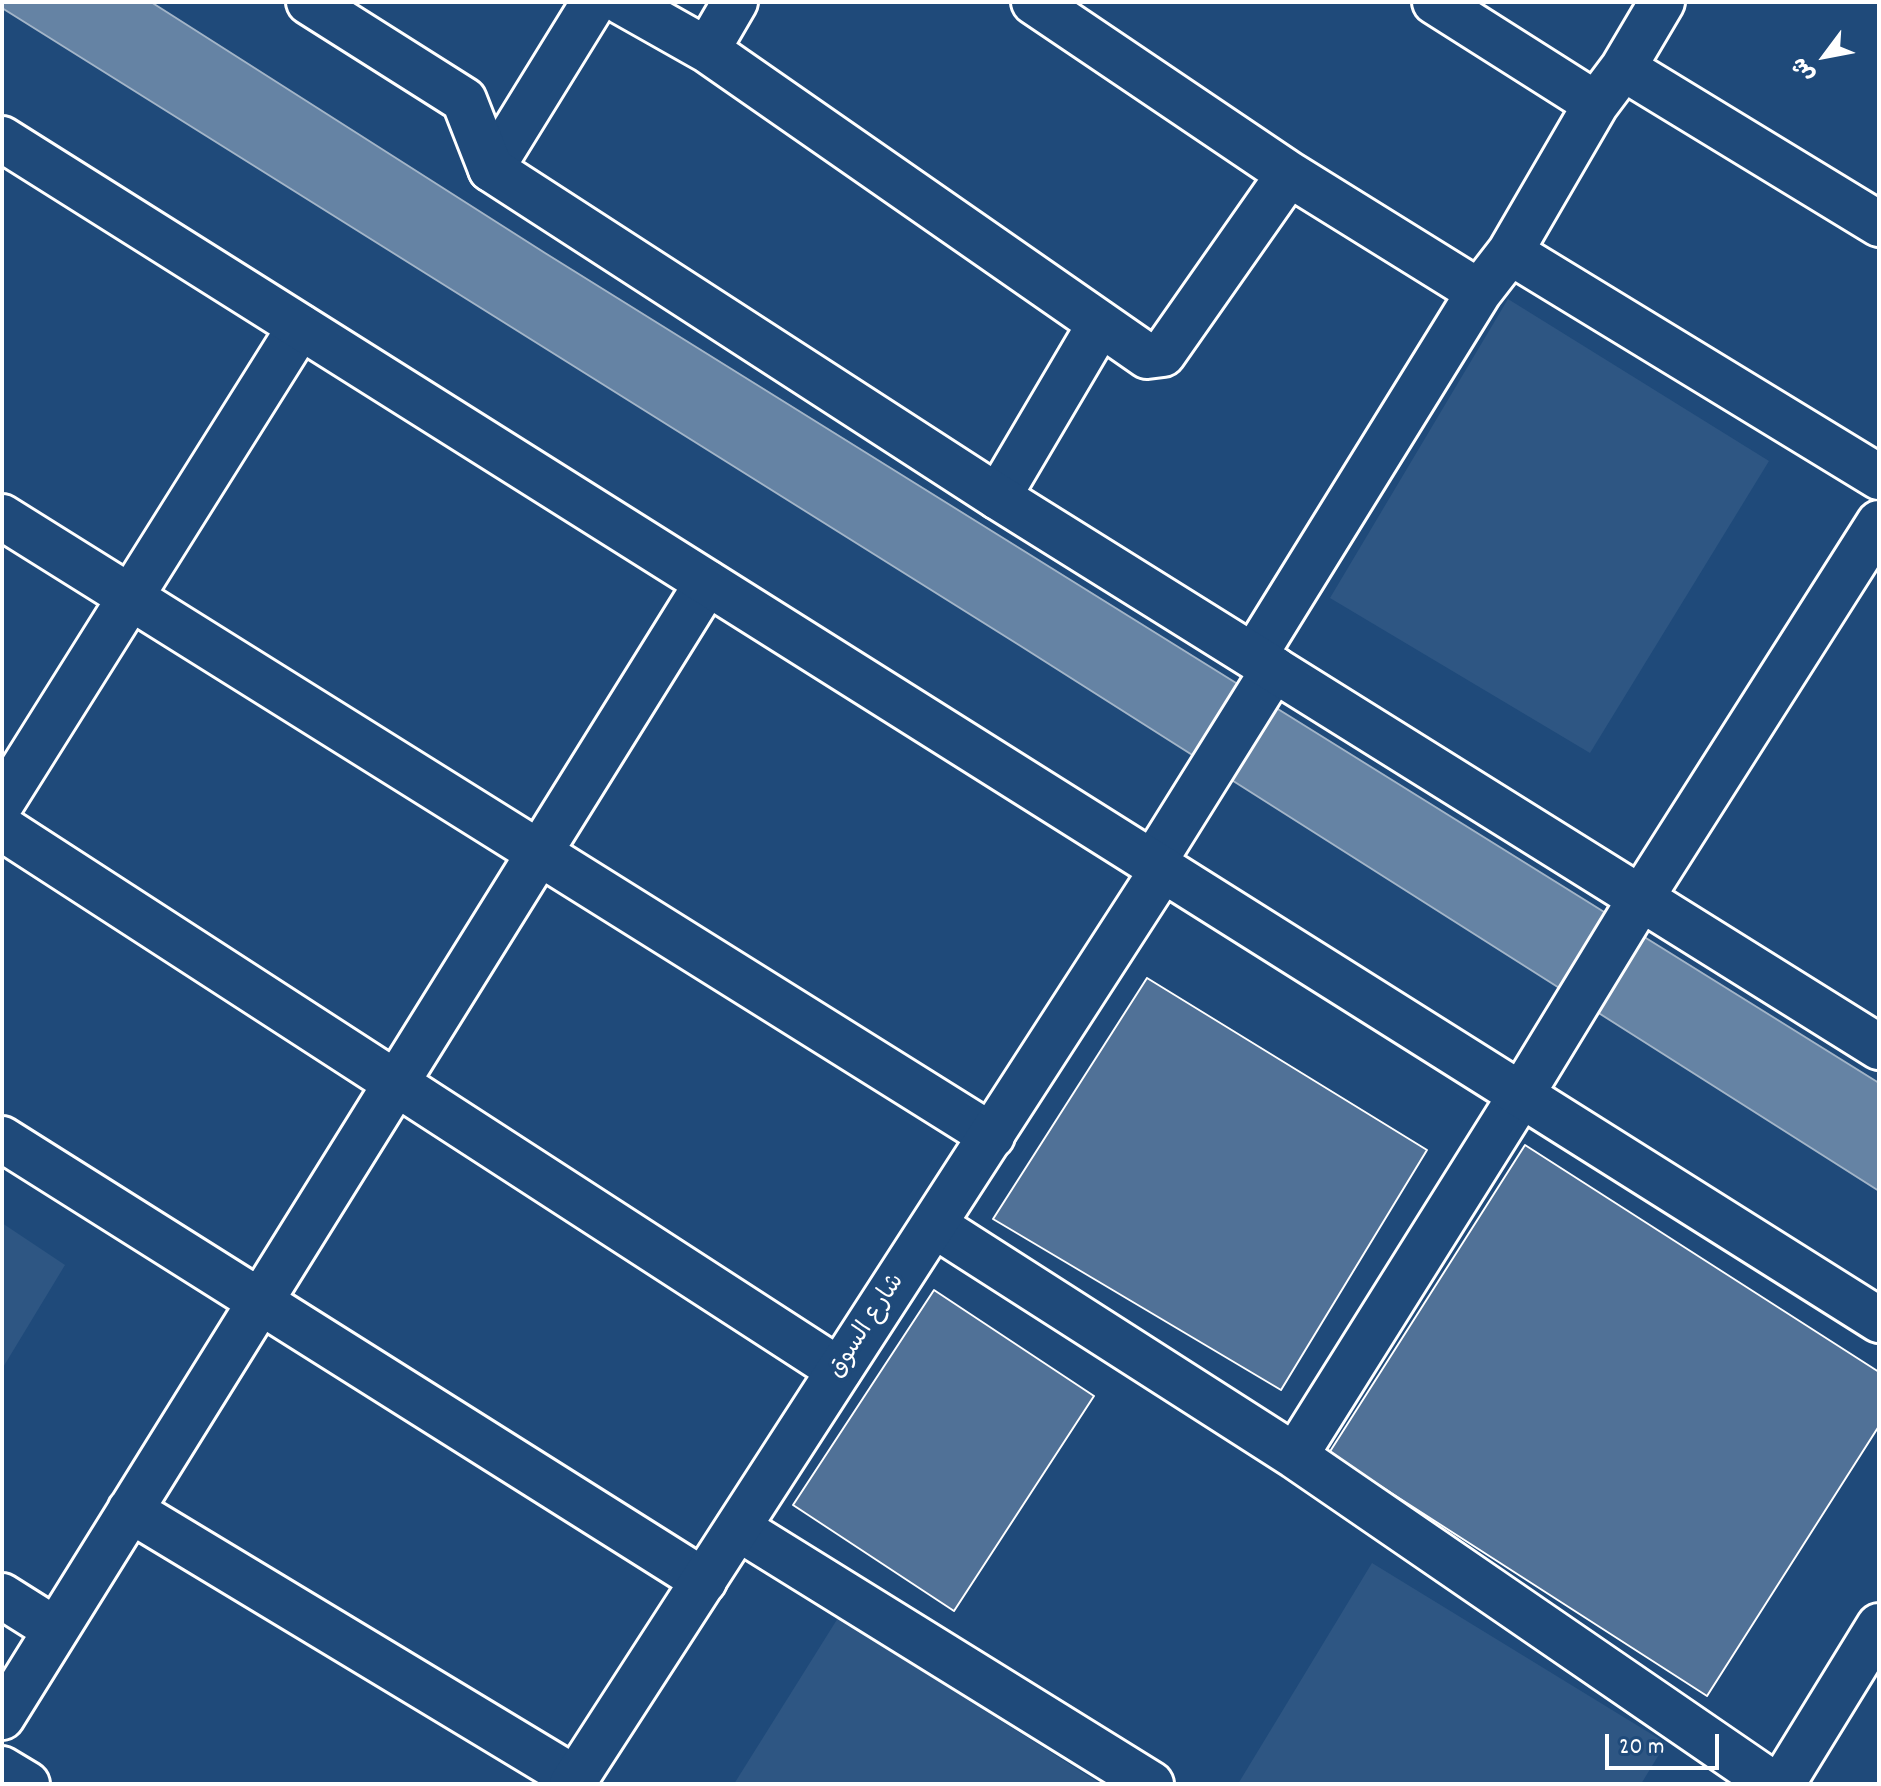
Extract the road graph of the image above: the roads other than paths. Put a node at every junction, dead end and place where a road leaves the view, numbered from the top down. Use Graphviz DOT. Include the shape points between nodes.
graph roads {
  1 [pos="309,2"];
  2 [pos="594,2"];
  3 [pos="622,2"];
  4 [pos="735,2"];
  5 [pos="1034,2"];
  6 [pos="1435,2"];
  7 [pos="1662,2"];
  8 [pos="707,50"];
  9 [pos="1623,68"];
  10 [pos="1596,104"];
  11 [pos="2,139"];
  12 [pos="491,169"];
  13 [pos="1289,174"];
  14 [pos="1879,224"];
  15 [pos="1510,252"];
  16 [pos="1479,292"];
  17 [pos="1100,324"];
  18 [pos="300,327"];
  19 [pos="1879,477"];
  20 [pos="998,497"];
  21 [pos="2,517"];
  22 [pos="1879,523"];
  23 [pos="707,583"];
  24 [pos="131,597"];
  25 [pos="1264,662"];
  26 [pos="2,802"];
  27 [pos="2,828"];
  28 [pos="540,853"];
  29 [pos="1158,866"];
  30 [pos="1641,898"];
  31 [pos="1879,1047"];
  32 [pos="396,1083"];
  33 [pos="1521,1095"];
  34 [pos="992,1136"];
  35 [pos="2,1139"];
  36 [pos="934,1225"];
  37 [pos="261,1301"];
  38 [pos="1879,1320"];
  39 [pos="839,1370"];
  40 [pos="1295,1456"];
  41 [pos="130,1510"];
  42 [pos="738,1528"];
  43 [pos="704,1581"];
  44 [pos="2,1596"];
  45 [pos="56,1630"];
  46 [pos="1876,1639"];
  47 [pos="2,1717"];
  48 [pos="2,1769"];
  49 [pos="574,1782"];
  50 [pos="27,1784"];
  51 [pos="1151,1784"];
  52 [pos="1773,1784"];
  53 [pos="1782,1784"];
  1 -- 12 [label="street" via="464,100"];
  2 -- 12 [label="street"];
  3 -- 8 [label="street"];
  4 -- 8 [label="street"];
  5 -- 13 [label="street"];
  6 -- 10 [label="street"];
  7 -- 9 [label="street, شارع السوق"];
  8 -- 17 [label="street"];
  9 -- 10 [label="street, شارع السوق"];
  9 -- 14 [label="street"];
  10 -- 15 [label="street, شارع السوق"];
  11 -- 18 [label="street"];
  12 -- 20 [label="street"];
  13 -- 16 [label="street"];
  13 -- 17 [label="street" via="1163,354 1147,356"];
  15 -- 16 [label="street, شارع السوق"];
  15 -- 19 [label="street"];
  16 -- 25 [label="street, شارع السوق"];
  17 -- 20 [label="street"];
  18 -- 23 [label="street"];
  18 -- 24 [label="street"];
  20 -- 25 [label="street"];
  21 -- 24 [label="street"];
  22 -- 30 [label="street"];
  23 -- 28 [label="street"];
  23 -- 29 [label="street"];
  24 -- 26 [label="street"];
  24 -- 28 [label="street"];
  25 -- 29 [label="street, شارع السوق"];
  25 -- 30 [label="street"];
  27 -- 32 [label="street"];
  28 -- 32 [label="street"];
  28 -- 34 [label="street"];
  29 -- 33 [label="street"];
  29 -- 34 [label="street, شارع السوق"];
  30 -- 31 [label="street"];
  30 -- 33 [label="street"];
  32 -- 37 [label="street"];
  32 -- 39 [label="street"];
  33 -- 38 [label="street"];
  33 -- 40 [label="street"];
  34 -- 36 [label="street, شارع السوق"];
  35 -- 37 [label="street"];
  36 -- 39 [label="street, شارع السوق"];
  36 -- 40 [label="street"];
  37 -- 41 [label="street"];
  37 -- 43 [label="street"];
  39 -- 42 [label="street, شارع السوق"];
  40 -- 52 [label="street"];
  41 -- 45 [label="street"];
  41 -- 49 [label="street"];
  42 -- 43 [label="street, شارع السوق"];
  42 -- 51 [label="street"];
  43 -- 49 [label="street, شارع السوق"];
  44 -- 45 [label="street"];
  45 -- 47 [label="street"];
  46 -- 53 [label="street"];
  48 -- 50 [label="street"];
}
